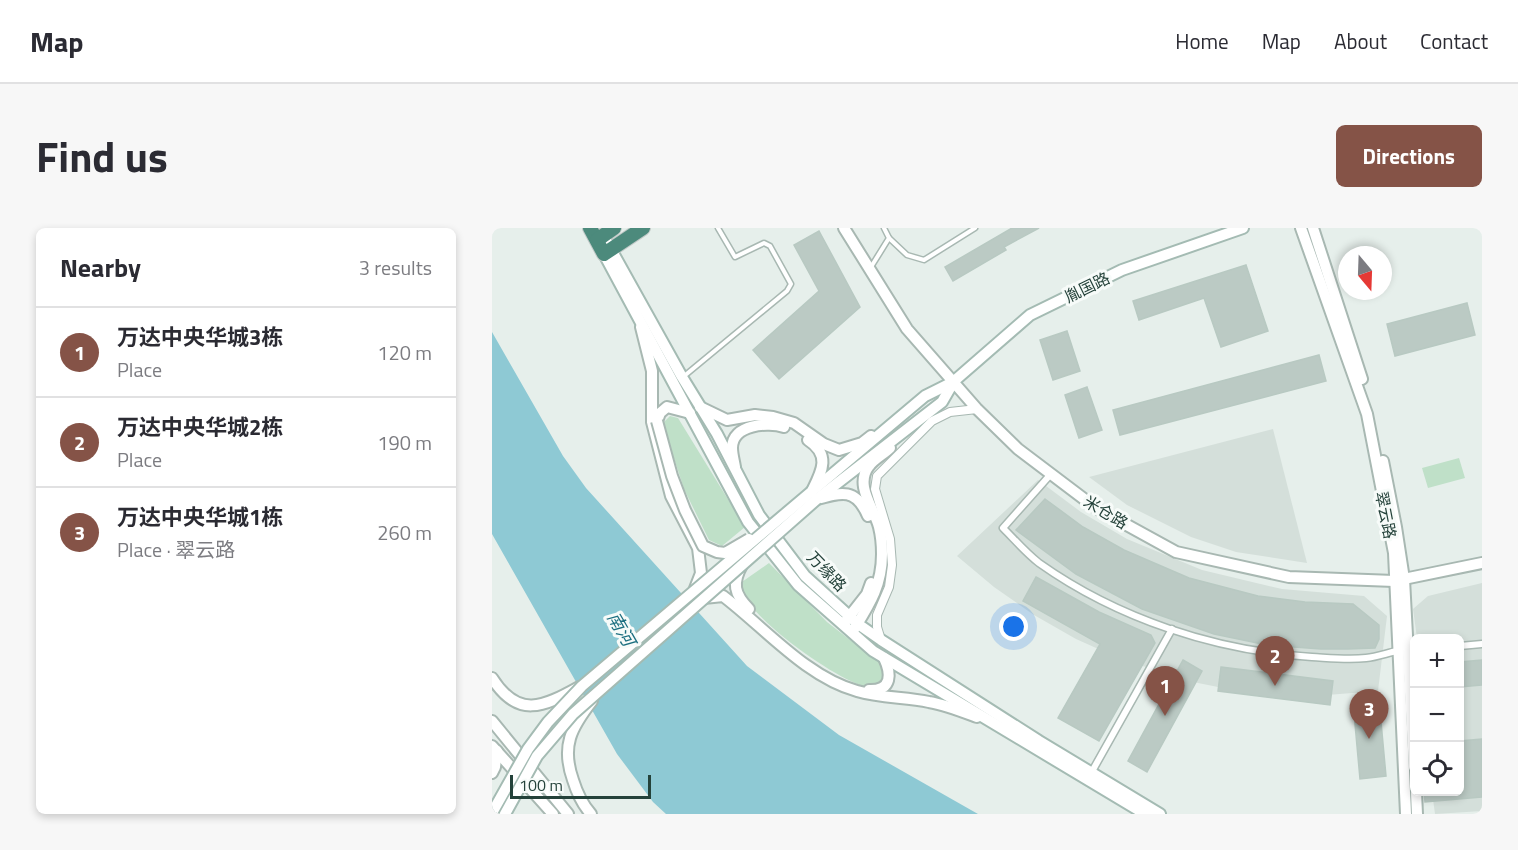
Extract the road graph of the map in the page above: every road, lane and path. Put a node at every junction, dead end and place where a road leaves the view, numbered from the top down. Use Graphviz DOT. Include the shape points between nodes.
graph roads {
  1 [pos="643,228"];
  2 [pos="718,228"];
  3 [pos="844,228"];
  4 [pos="884,228"];
  5 [pos="975,228"];
  6 [pos="1243,228"];
  7 [pos="1301,228"];
  8 [pos="1313,228"];
  9 [pos="600,232"];
  10 [pos="889,238"];
  11 [pos="607,252"];
  12 [pos="869,270"];
  13 [pos="640,322"];
  14 [pos="682,378"];
  15 [pos="953,382"];
  16 [pos="925,396"];
  17 [pos="942,402"];
  18 [pos="700,407"];
  19 [pos="977,409"];
  20 [pos="690,413"];
  21 [pos="655,422"];
  22 [pos="736,470"];
  23 [pos="1050,475"];
  24 [pos="814,496"];
  25 [pos="1482,563"];
  26 [pos="742,564"];
  27 [pos="1399,580"];
  28 [pos="694,591"];
  29 [pos="703,598"];
  30 [pos="850,625"];
  31 [pos="1172,629"];
  32 [pos="881,640"];
  33 [pos="1482,644"];
  34 [pos="1464,646"];
  35 [pos="1407,650"];
  36 [pos="884,658"];
  37 [pos="808,663"];
  38 [pos="492,678"];
  39 [pos="605,685"];
  40 [pos="582,686"];
  41 [pos="492,721"];
  42 [pos="998,725"];
  43 [pos="1413,742"];
  44 [pos="494,749"];
  45 [pos="492,773"];
  46 [pos="1089,776"];
  47 [pos="1416,796"];
  48 [pos="492,813"];
  49 [pos="505,814"];
  50 [pos="553,814"];
  51 [pos="568,814"];
  52 [pos="591,814"];
  53 [pos="1145,814"];
  54 [pos="1160,814"];
  55 [pos="1406,814"];
  56 [pos="1417,814"];
  1 -- 11 [label="highway"];
  2 -- 14 [label="lane" via="735,257 764,243 770,246 791,284"];
  3 -- 12 [label="street, 米仓路"];
  4 -- 10 [label="lane"];
  5 -- 10 [label="lane" via="924,260 907,255"];
  6 -- 15 [label="street, 胤国路" via="1122,270 1030,315"];
  7 -- 27 [label="street, 翠云路" via="1367,414"];
  8 -- 27 [label="street, 翠云路" via="1375,420 1396,527"];
  9 -- 11 [label="highway, 万缘路"];
  10 -- 12 [label="lane"];
  11 -- 13 [label="street, 万缘路"];
  11 -- 14 [label="street, 万缘路"];
  12 -- 15 [label="street, 米仓路" via="907,329"];
  13 -- 20 [label="street, 万缘路"];
  13 -- 21 [label="street" via="652,371"];
  14 -- 18 [label="street, 万缘路"];
  15 -- 16 [label="street, 胤国路"];
  15 -- 17 [label="street, 胤国路"];
  15 -- 19 [label="street, 米仓路"];
  16 -- 18 [label="street" via="862,443 839,450 794,423 755,415 727,420"];
  16 -- 24 [label="street, 胤国路"];
  17 -- 24 [label="street, 胤国路"];
  17 -- 30 [label="street" via="868,467 864,492 879,526 882,568 873,600"];
  18 -- 22 [label="street, 万缘路"];
  19 -- 23 [label="street, 米仓路"];
  19 -- 32 [label="street" via="950,412 932,420 878,476 875,489 890,539 892,565 889,587 877,615"];
  20 -- 21 [label="street" via="667,407"];
  20 -- 30 [label="street, 万缘路" via="748,522 798,585"];
  21 -- 24 [label="street, bridge" via="685,510 703,546 725,553"];
  21 -- 28 [label="street" via="671,496 698,548 701,573"];
  22 -- 24 [label="street" via="732,448 738,434 772,423 792,429 814,444 822,458 823,472"];
  22 -- 30 [label="street, 万缘路" via="759,515 805,576"];
  23 -- 27 [label="street, 米仓路" via="1096,508 1176,552 1289,577"];
  23 -- 31 [label="street" via="1003,528 1037,561 1066,580 1119,608"];
  24 -- 26 [label="street, bridge"];
  24 -- 28 [label="street, bridge"];
  24 -- 30 [label="street" via="851,495 863,505 874,530 875,571"];
  25 -- 27 [label="street, 米仓路"];
  26 -- 29 [label="street, bridge"];
  26 -- 37 [label="street" via="735,587 740,600"];
  27 -- 35 [label="street, 翠云路"];
  28 -- 40 [label="street, bridge"];
  29 -- 37 [label="street" via="723,596"];
  29 -- 39 [label="street, bridge"];
  30 -- 32 [label="street, 万缘路"];
  30 -- 36 [label="street, 万缘路"];
  31 -- 35 [label="street" via="1233,646 1297,656 1367,658"];
  31 -- 46 [label="street"];
  32 -- 46 [label="street, 万缘路"];
  33 -- 34 [label="street"];
  35 -- 43 [label="street, 翠云路"];
  35 -- 55 [label="street, 翠云路"];
  36 -- 37 [label="street" via="890,678 876,690 862,689"];
  36 -- 42 [label="street, 万缘路"];
  37 -- 42 [label="street" via="822,675 856,691 929,702"];
  38 -- 40 [label="street" via="502,694 528,706 543,705"];
  39 -- 49 [label="street, bridge" via="573,714 537,756"];
  39 -- 52 [label="street, bridge" via="574,727 566,749 577,792"];
  40 -- 48 [label="street, bridge" via="528,749"];
  41 -- 51 [label="street"];
  42 -- 46 [label="street, 万缘路"];
  44 -- 45 [label="street"];
  44 -- 50 [label="street"];
  46 -- 53 [label="street, 万缘路"];
  46 -- 54 [label="street, 万缘路"];
  47 -- 56 [label="street"];
}
